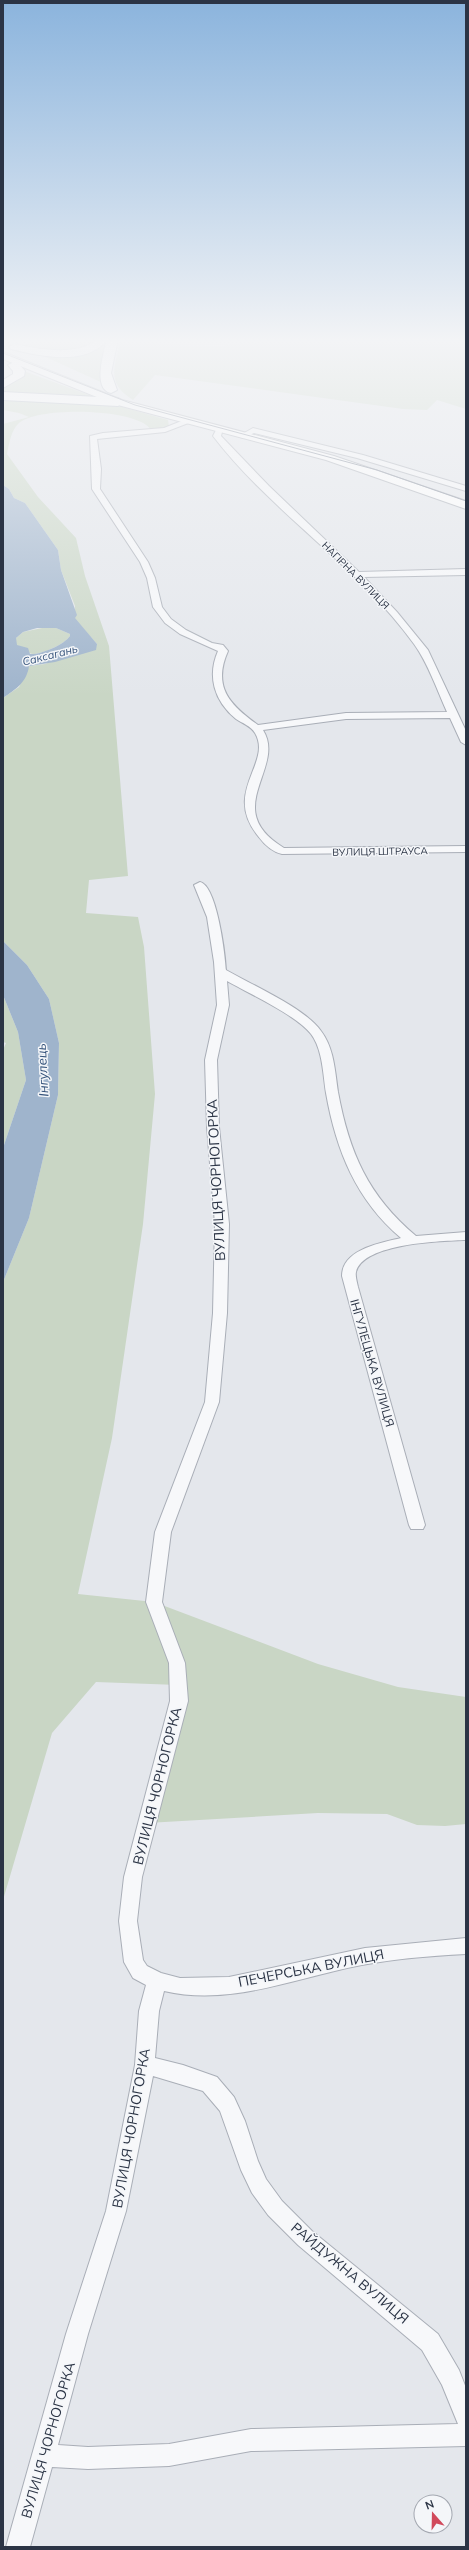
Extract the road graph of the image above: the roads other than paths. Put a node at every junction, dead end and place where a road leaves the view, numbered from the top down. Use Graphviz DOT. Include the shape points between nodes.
graph roads {
  1 [pos="96,458"];
  2 [pos="236,458"];
  3 [pos="324,458"];
  4 [pos="367,458"];
  5 [pos="466,489"];
  6 [pos="466,505"];
  7 [pos="466,572"];
  8 [pos="359,575"];
  9 [pos="452,715"];
  10 [pos="256,728"];
  11 [pos="466,742"];
  12 [pos="466,850"];
  13 [pos="200,885"];
  14 [pos="221,967"];
  15 [pos="466,1236"];
  16 [pos="411,1239"];
  17 [pos="417,1525"];
  18 [pos="466,1946"];
  19 [pos="157,1981"];
  20 [pos="145,2065"];
  21 [pos="466,2417"];
  22 [pos="466,2435"];
  23 [pos="44,2455"];
  24 [pos="18,2547"];
  1 -- 10 [label="street" via="96,489 144,562 158,607 183,632 209,645 220,647 223,651 216,674 221,688 232,711"];
  2 -- 8 [label="street, НАГІРНА ВУЛИЦЯ"];
  3 -- 6 [label="main road" via="364,469"];
  4 -- 5 [label="street"];
  7 -- 8 [label="street"];
  8 -- 9 [label="street, НАГІРНА ВУЛИЦЯ" via="423,650"];
  9 -- 10 [label="street" via="346,716"];
  9 -- 11 [label="street, НАГІРНА ВУЛИЦЯ"];
  10 -- 12 [label="street, ВУЛИЦЯ ШТРАУСА" via="263,738 263,760 248,794 249,814 268,843 282,851 294,852"];
  13 -- 14 [label="street, ВУЛИЦЯ ЧОРНОГОРКА" via="213,917"];
  14 -- 16 [label="street" via="316,1032 322,1048 336,1114 355,1174 377,1207 395,1227"];
  14 -- 19 [label="street, ВУЛИЦЯ ЧОРНОГОРКА" via="223,1005 210,1060 222,1224 220,1313 212,1402 163,1532 154,1602 177,1663 179,1701 133,1877 128,1921 134,1962 140,1972"];
  15 -- 16 [label="street, ІНГУЛЕЦЬКА ВУЛИЦЯ"];
  16 -- 17 [label="street, ІНГУЛЕЦЬКА ВУЛИЦЯ" via="366,1253 349,1270 349,1281"];
  18 -- 19 [label="street, ПЕЧЕРСЬКА ВУЛИЦЯ" via="420,1948 351,1959 278,1976 219,1986 195,1987"];
  19 -- 20 [label="street, ВУЛИЦЯ ЧОРНОГОРКА" via="149,2011"];
  20 -- 21 [label="street, РАЙДУЖНА ВУЛИЦЯ" via="183,2074 210,2084 227,2104 236,2121 248,2162 275,2208 305,2238 430,2342 451,2378"];
  20 -- 23 [label="street, ВУЛИЦЯ ЧОРНОГОРКА" via="116,2211 77,2334"];
  22 -- 23 [label="street" via="251,2440 169,2455 88,2458"];
  23 -- 24 [label="street, ВУЛИЦЯ ЧОРНОГОРКА"];
}
